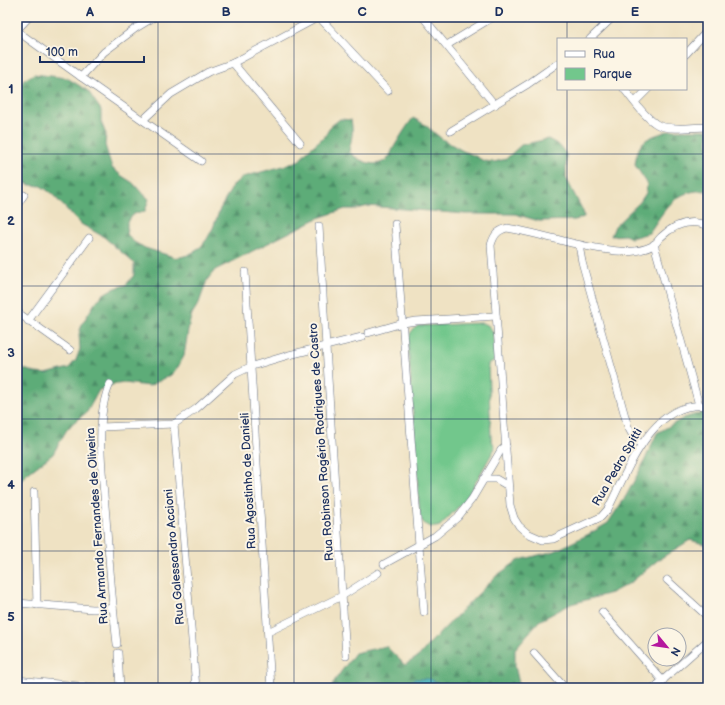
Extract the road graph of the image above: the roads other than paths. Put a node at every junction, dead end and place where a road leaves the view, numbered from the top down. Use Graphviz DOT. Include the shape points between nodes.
graph roads {
  1 [pos="29,17"];
  2 [pos="154,17"];
  3 [pos="319,17"];
  4 [pos="423,17"];
  5 [pos="493,17"];
  6 [pos="613,17"];
  7 [pos="708,30"];
  8 [pos="17,31"];
  9 [pos="591,38"];
  10 [pos="447,45"];
  11 [pos="687,53"];
  12 [pos="233,63"];
  13 [pos="557,64"];
  14 [pos="81,78"];
  15 [pos="625,90"];
  16 [pos="647,90"];
  17 [pos="388,91"];
  18 [pos="634,102"];
  19 [pos="495,105"];
  20 [pos="143,120"];
  21 [pos="708,127"];
  22 [pos="451,131"];
  23 [pos="300,143"];
  24 [pos="202,161"];
  25 [pos="24,195"];
  26 [pos="17,205"];
  27 [pos="395,224"];
  28 [pos="319,226"];
  29 [pos="708,226"];
  30 [pos="89,238"];
  31 [pos="654,244"];
  32 [pos="580,246"];
  33 [pos="246,272"];
  34 [pos="17,312"];
  35 [pos="496,316"];
  36 [pos="28,320"];
  37 [pos="403,323"];
  38 [pos="326,347"];
  39 [pos="70,350"];
  40 [pos="252,366"];
  41 [pos="110,384"];
  42 [pos="699,405"];
  43 [pos="708,406"];
  44 [pos="174,424"];
  45 [pos="101,427"];
  46 [pos="641,444"];
  47 [pos="506,446"];
  48 [pos="483,479"];
  49 [pos="508,486"];
  50 [pos="34,492"];
  51 [pos="419,544"];
  52 [pos="384,564"];
  53 [pos="378,573"];
  54 [pos="667,580"];
  55 [pos="342,596"];
  56 [pos="17,602"];
  57 [pos="37,605"];
  58 [pos="113,608"];
  59 [pos="424,612"];
  60 [pos="602,612"];
  61 [pos="708,617"];
  62 [pos="268,632"];
  63 [pos="708,640"];
  64 [pos="117,644"];
  65 [pos="118,653"];
  66 [pos="534,653"];
  67 [pos="346,656"];
  68 [pos="17,680"];
  69 [pos="663,681"];
  70 [pos="42,686"];
  71 [pos="99,688"];
  72 [pos="120,688"];
  73 [pos="196,688"];
  74 [pos="272,688"];
  75 [pos="565,688"];
  76 [pos="654,688"];
  1 -- 8 [label="street"];
  2 -- 14 [label="street" via="104,52"];
  3 -- 12 [label="street"];
  3 -- 17 [label="street"];
  4 -- 10 [label="street"];
  5 -- 10 [label="street"];
  6 -- 9 [label="street"];
  7 -- 11 [label="street"];
  8 -- 14 [label="street"];
  10 -- 19 [label="street"];
  12 -- 20 [label="street" via="208,72 171,94"];
  12 -- 23 [label="street"];
  13 -- 19 [label="street"];
  14 -- 20 [label="street"];
  15 -- 18 [label="street"];
  16 -- 18 [label="street"];
  18 -- 21 [label="street" via="658,125"];
  19 -- 22 [label="street"];
  20 -- 24 [label="street"];
  25 -- 26 [label="street"];
  27 -- 37 [label="street"];
  28 -- 38 [label="street, Rua Robinson Rogério Rodrigues de Castro"];
  29 -- 31 [label="street" via="690,222 680,224"];
  30 -- 36 [label="street"];
  31 -- 32 [label="street, Rua Pedro Spitti" via="636,250 622,251"];
  31 -- 42 [label="street"];
  32 -- 35 [label="street, Rua Pedro Spitti" via="507,228 499,231 493,237 491,245"];
  32 -- 46 [label="street" via="582,262 628,427 632,436"];
  33 -- 40 [label="street, Rua Agostinho de Danieli"];
  34 -- 36 [label="street"];
  35 -- 37 [label="street"];
  35 -- 47 [label="street, Rua Pedro Spitti"];
  36 -- 39 [label="street"];
  37 -- 38 [label="street"];
  37 -- 51 [label="street"];
  38 -- 40 [label="street"];
  38 -- 55 [label="street, Rua Robinson Rogério Rodrigues de Castro"];
  40 -- 44 [label="street" via="235,374 196,409"];
  40 -- 62 [label="street, Rua Agostinho de Danieli"];
  41 -- 45 [label="street, Rua Armando Fernandes de Oliveira" via="104,397"];
  42 -- 43 [label="street, Rua Pedro Spitti"];
  42 -- 46 [label="street, Rua Pedro Spitti" via="667,415"];
  44 -- 45 [label="street"];
  44 -- 73 [label="street, Rua Galessandro Accioni"];
  45 -- 58 [label="street, Rua Armando Fernandes de Oliveira"];
  46 -- 49 [label="street, Rua Pedro Spitti" via="608,509 601,517 553,539 535,538 519,526 510,505"];
  47 -- 48 [label="street"];
  47 -- 49 [label="street, Rua Pedro Spitti"];
  48 -- 49 [label="street" via="496,479"];
  48 -- 51 [label="street" via="458,517"];
  50 -- 57 [label="street"];
  51 -- 52 [label="street"];
  51 -- 59 [label="street"];
  53 -- 55 [label="street"];
  54 -- 61 [label="street"];
  55 -- 62 [label="street"];
  55 -- 67 [label="street, Rua Robinson Rogério Rodrigues de Castro"];
  56 -- 57 [label="street"];
  57 -- 58 [label="street" via="93,610"];
  58 -- 64 [label="street, Rua Armando Fernandes de Oliveira"];
  60 -- 69 [label="street"];
  62 -- 74 [label="street, Rua Agostinho de Danieli"];
  63 -- 69 [label="street"];
  65 -- 72 [label="street"];
  66 -- 75 [label="street"];
  68 -- 70 [label="street"];
  69 -- 76 [label="street"];
  70 -- 71 [label="street"];
}
